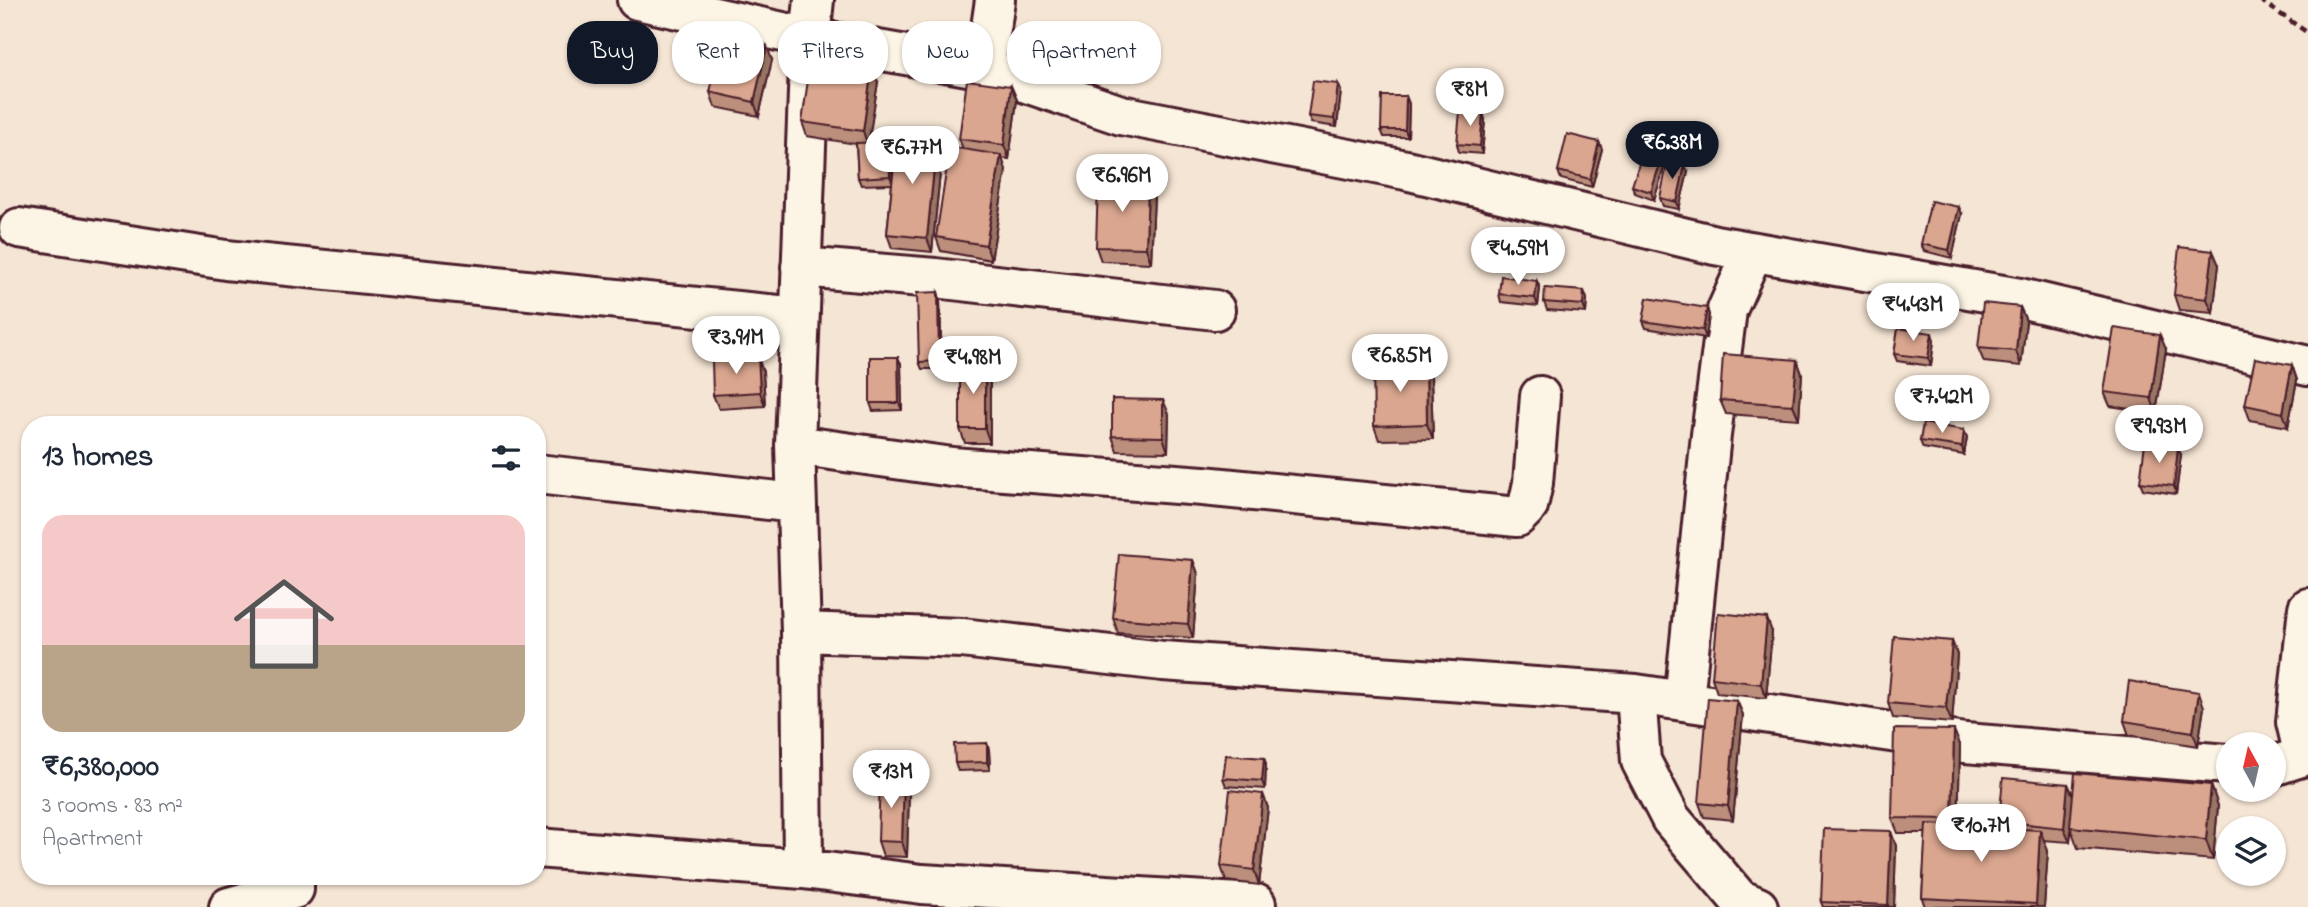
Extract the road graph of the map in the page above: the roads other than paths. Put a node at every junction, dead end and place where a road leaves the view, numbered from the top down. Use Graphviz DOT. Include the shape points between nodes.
graph roads {
  1 [pos="637,0"];
  2 [pos="814,0"];
  3 [pos="995,0"];
  4 [pos="812,21"];
  5 [pos="992,21"];
  6 [pos="778,31"];
  7 [pos="993,72"];
  8 [pos="808,84"];
  9 [pos="19,228"];
  10 [pos="1753,252"];
  11 [pos="801,267"];
  12 [pos="1215,310"];
  13 [pos="799,317"];
  14 [pos="2308,366"];
  15 [pos="1540,396"];
  16 [pos="795,445"];
  17 [pos="546,475"];
  18 [pos="796,503"];
  19 [pos="2308,608"];
  20 [pos="801,632"];
  21 [pos="1636,694"];
  22 [pos="1684,701"];
  23 [pos="2286,762"];
  24 [pos="2216,763"];
  25 [pos="546,849"];
  26 [pos="803,869"];
  27 [pos="294,885"];
  28 [pos="922,895"];
  29 [pos="1256,904"];
  30 [pos="229,907"];
  31 [pos="1758,907"];
  1 -- 6 [label="street"];
  2 -- 4 [label="street"];
  3 -- 5 [label="street"];
  7 -- 10 [label="street" via="1121,115 1406,170"];
  8 -- 11 [label="street"];
  9 -- 13 [label="street" via="226,260"];
  10 -- 14 [label="street" via="2020,298"];
  10 -- 22 [label="street" via="1727,310"];
  11 -- 12 [label="street"];
  11 -- 13 [label="street"];
  13 -- 16 [label="street"];
  15 -- 16 [label="street" via="1533,483 1528,506 1517,517 952,467"];
  16 -- 18 [label="street"];
  17 -- 18 [label="street"];
  18 -- 20 [label="street"];
  19 -- 23 [label="street" via="2296,722 2304,756"];
  20 -- 21 [label="street" via="962,638 1163,661"];
  20 -- 26 [label="street"];
  21 -- 22 [label="street"];
  21 -- 31 [label="street" via="1642,761 1671,819 1739,899"];
  22 -- 24 [label="street" via="1965,743"];
  25 -- 26 [label="street"];
  26 -- 28 [label="street"];
  27 -- 30 [label="street"];
  28 -- 29 [label="street"];
}
